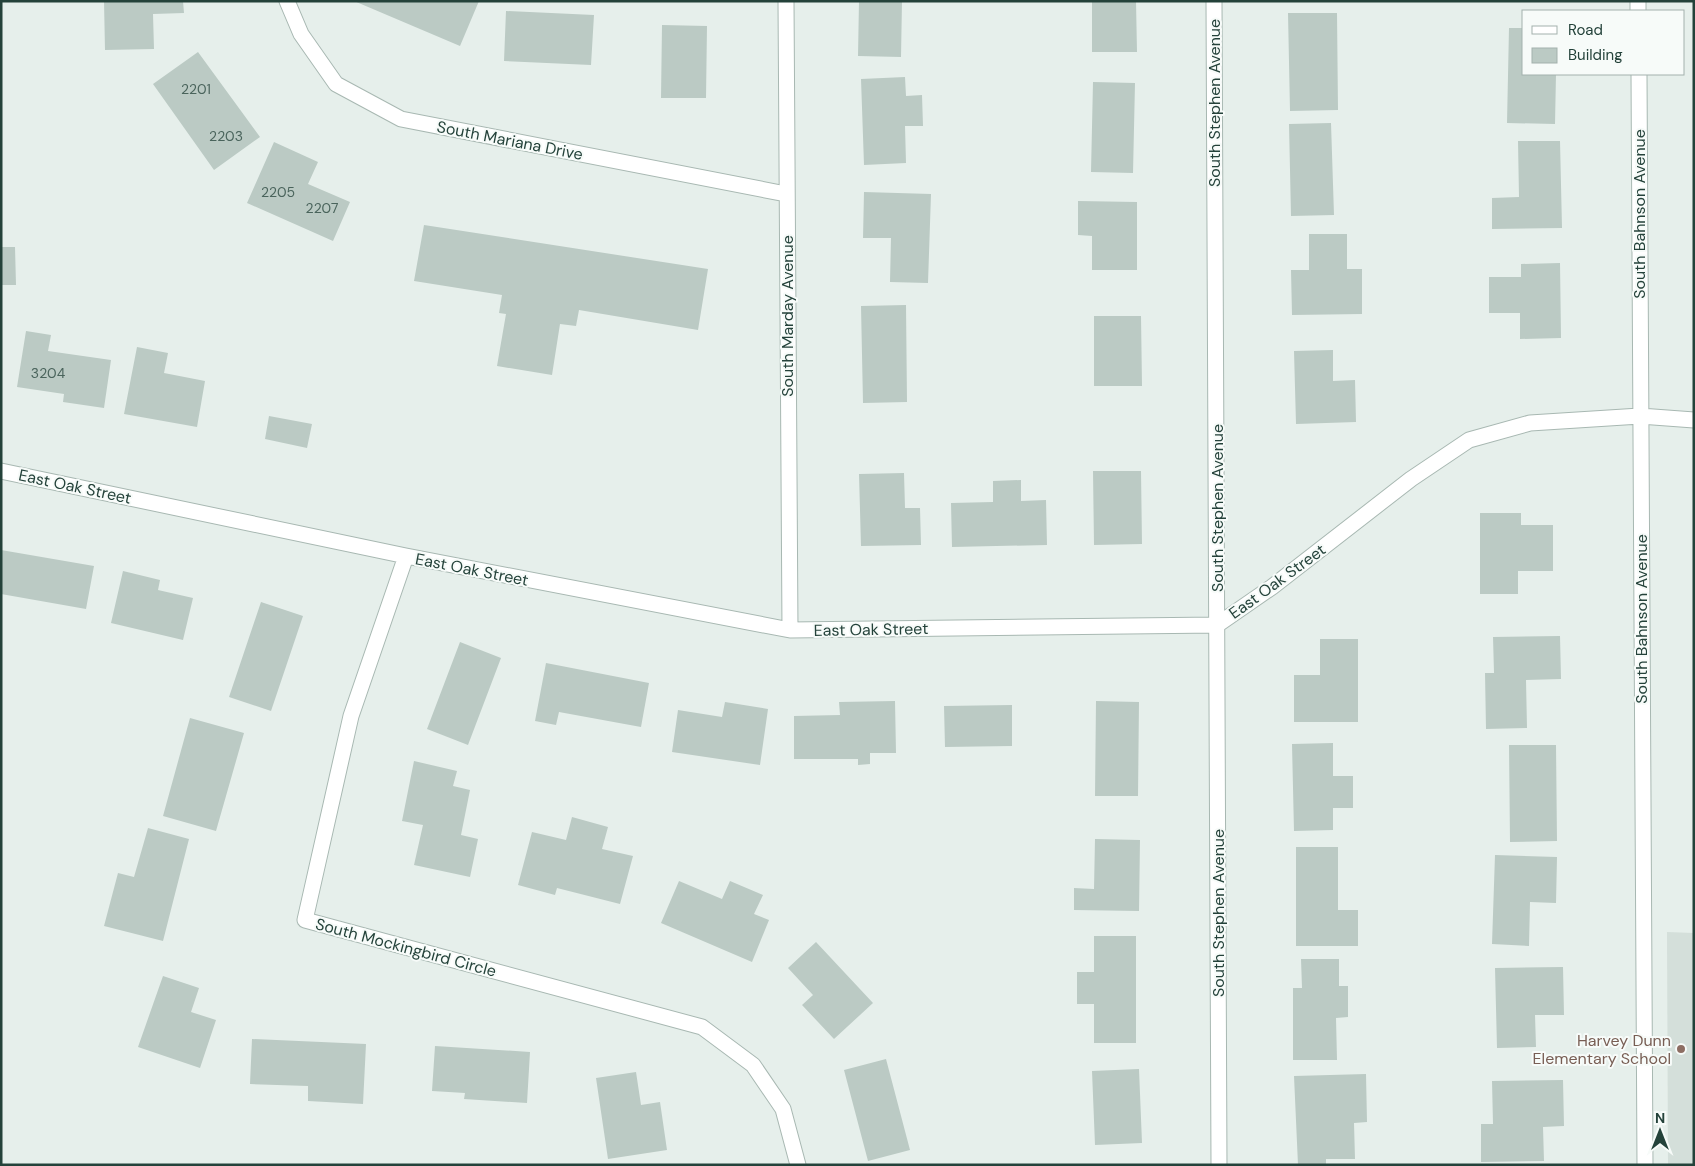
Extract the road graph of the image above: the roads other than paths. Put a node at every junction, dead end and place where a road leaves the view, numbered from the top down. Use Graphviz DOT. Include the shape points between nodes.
graph roads {
  1 [pos="287,1"];
  2 [pos="786,1"];
  3 [pos="1214,1"];
  4 [pos="1638,75"];
  5 [pos="786,194"];
  6 [pos="1640,416"];
  7 [pos="1694,420"];
  8 [pos="1,471"];
  9 [pos="406,556"];
  10 [pos="1217,625"];
  11 [pos="790,630"];
  12 [pos="798,1165"];
  13 [pos="1219,1165"];
  14 [pos="1645,1165"];
  1 -- 5 [label="street, South Mariana Drive" via="301,34 336,84 401,119"];
  2 -- 5 [label="street, South Marday Avenue"];
  3 -- 10 [label="street, South Stephen Avenue"];
  4 -- 6 [label="street, South Bahnson Avenue"];
  5 -- 11 [label="street, South Marday Avenue"];
  6 -- 7 [label="street, East Oak Street"];
  6 -- 10 [label="street, East Oak Street" via="1530,423 1470,440 1411,479 1272,587"];
  6 -- 14 [label="street, South Bahnson Avenue"];
  8 -- 9 [label="street, East Oak Street"];
  9 -- 11 [label="street, East Oak Street"];
  9 -- 12 [label="street, South Mockingbird Circle" via="351,716 305,920 702,1027 753,1065 783,1108"];
  10 -- 11 [label="street, East Oak Street"];
  10 -- 13 [label="street, South Stephen Avenue"];
}
